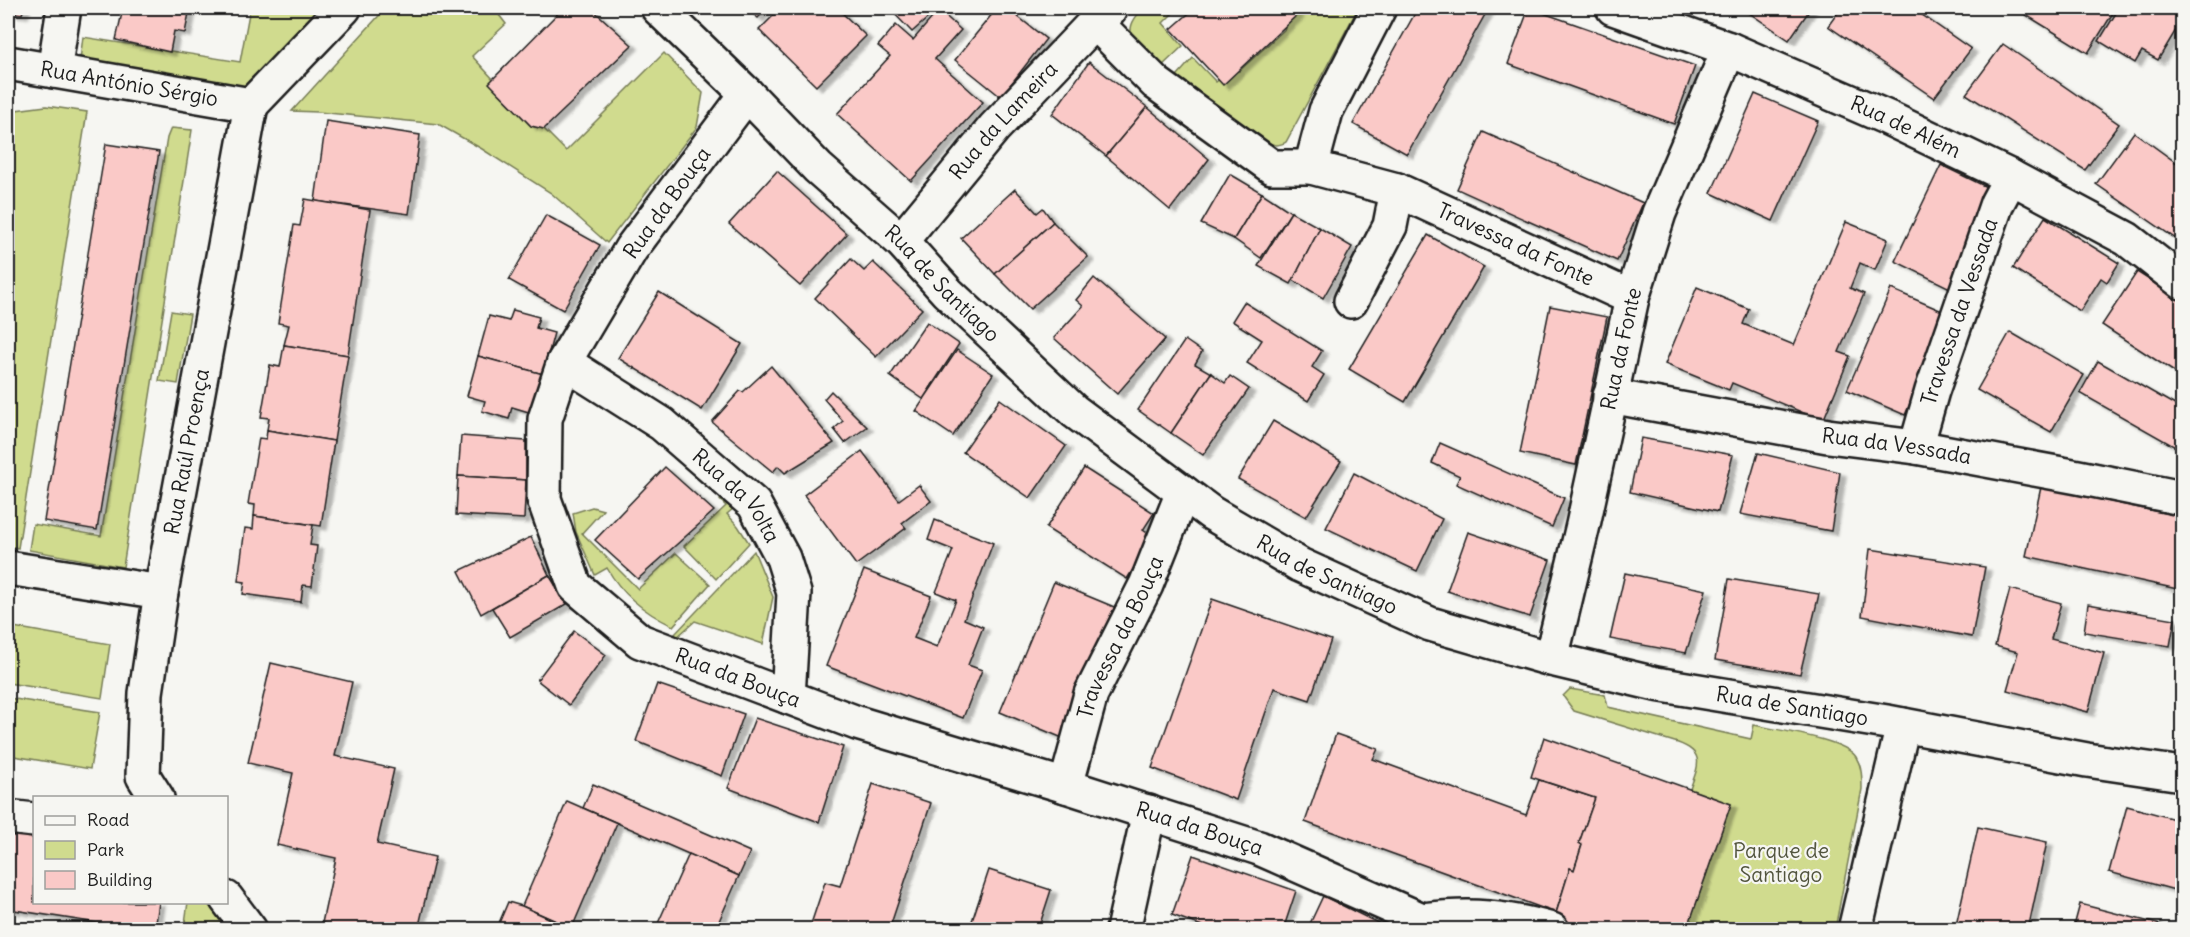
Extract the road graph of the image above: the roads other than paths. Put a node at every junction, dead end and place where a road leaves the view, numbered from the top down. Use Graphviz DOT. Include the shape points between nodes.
graph roads {
  1 [pos="64,8"];
  2 [pos="344,8"];
  3 [pos="658,8"];
  4 [pos="1379,8"];
  5 [pos="1613,8"];
  6 [pos="1103,15"];
  7 [pos="1729,49"];
  8 [pos="8,63"];
  9 [pos="54,71"];
  10 [pos="747,94"];
  11 [pos="251,105"];
  12 [pos="1311,167"];
  13 [pos="2011,177"];
  14 [pos="1397,189"];
  15 [pos="901,241"];
  16 [pos="2182,282"];
  17 [pos="1632,298"];
  18 [pos="1351,301"];
  19 [pos="564,362"];
  20 [pos="1610,396"];
  21 [pos="1916,447"];
  22 [pos="1183,492"];
  23 [pos="2182,498"];
  24 [pos="8,568"];
  25 [pos="161,592"];
  26 [pos="1551,659"];
  27 [pos="788,697"];
  28 [pos="1903,725"];
  29 [pos="2182,774"];
  30 [pos="1066,786"];
  31 [pos="156,796"];
  32 [pos="1149,812"];
  33 [pos="8,817"];
  34 [pos="33,820"];
  35 [pos="228,901"];
  36 [pos="1430,925"];
  37 [pos="250,930"];
  38 [pos="1122,930"];
  39 [pos="1552,930"];
  40 [pos="1855,930"];
  1 -- 9 [label="street"];
  2 -- 11 [label="street"];
  3 -- 10 [label="street, Rua de Santiago"];
  4 -- 12 [label="street" via="1326,111"];
  5 -- 7 [label="street, Rua de Além"];
  6 -- 12 [label="street, Travessa da Fonte" via="1156,83 1272,167"];
  6 -- 15 [label="street, Rua da Lameira" via="994,128"];
  7 -- 13 [label="street, Rua de Além"];
  7 -- 17 [label="street, Rua da Fonte" via="1659,213"];
  8 -- 9 [label="street, Rua António Sérgio"];
  9 -- 11 [label="street, Rua António Sérgio"];
  10 -- 15 [label="street, Rua de Santiago" via="818,168"];
  10 -- 19 [label="street, Rua da Bouça" via="632,249"];
  11 -- 25 [label="street, Rua Raúl Proença"];
  12 -- 14 [label="street, Travessa da Fonte"];
  13 -- 16 [label="street, Rua de Além" via="2127,239"];
  13 -- 21 [label="street, Travessa da Vessada" via="1997,203"];
  14 -- 17 [label="street, Travessa da Fonte"];
  14 -- 18 [label="street" via="1390,226"];
  15 -- 22 [label="street, Rua de Santiago" via="947,292 1074,411"];
  17 -- 20 [label="street, Rua da Fonte"];
  19 -- 27 [label="street, Rua da Volta" via="662,424 754,504 783,558 794,593"];
  19 -- 27 [label="street, Rua da Bouça" via="545,419 544,500 575,586 640,641"];
  20 -- 21 [label="street, Rua da Vessada" via="1828,436"];
  20 -- 26 [label="street, Rua da Fonte"];
  21 -- 23 [label="street, Rua da Vessada"];
  22 -- 26 [label="street, Rua de Santiago" via="1300,565 1430,624"];
  22 -- 30 [label="street, Travessa da Bouça" via="1146,585 1091,694"];
  24 -- 25 [label="street"];
  25 -- 31 [label="street, Rua Raúl Proença" via="146,693 143,776"];
  26 -- 28 [label="street, Rua de Santiago" via="1656,684"];
  27 -- 30 [label="street, Rua da Bouça" via="857,723"];
  28 -- 29 [label="street, Rua de Santiago"];
  28 -- 40 [label="street"];
  30 -- 32 [label="street, Rua da Bouça"];
  32 -- 36 [label="street, Rua da Bouça" via="1259,848"];
  32 -- 38 [label="street"];
  33 -- 34 [label="street"];
  35 -- 37 [label="street"];
  36 -- 39 [label="street" via="1474,916"];
}
